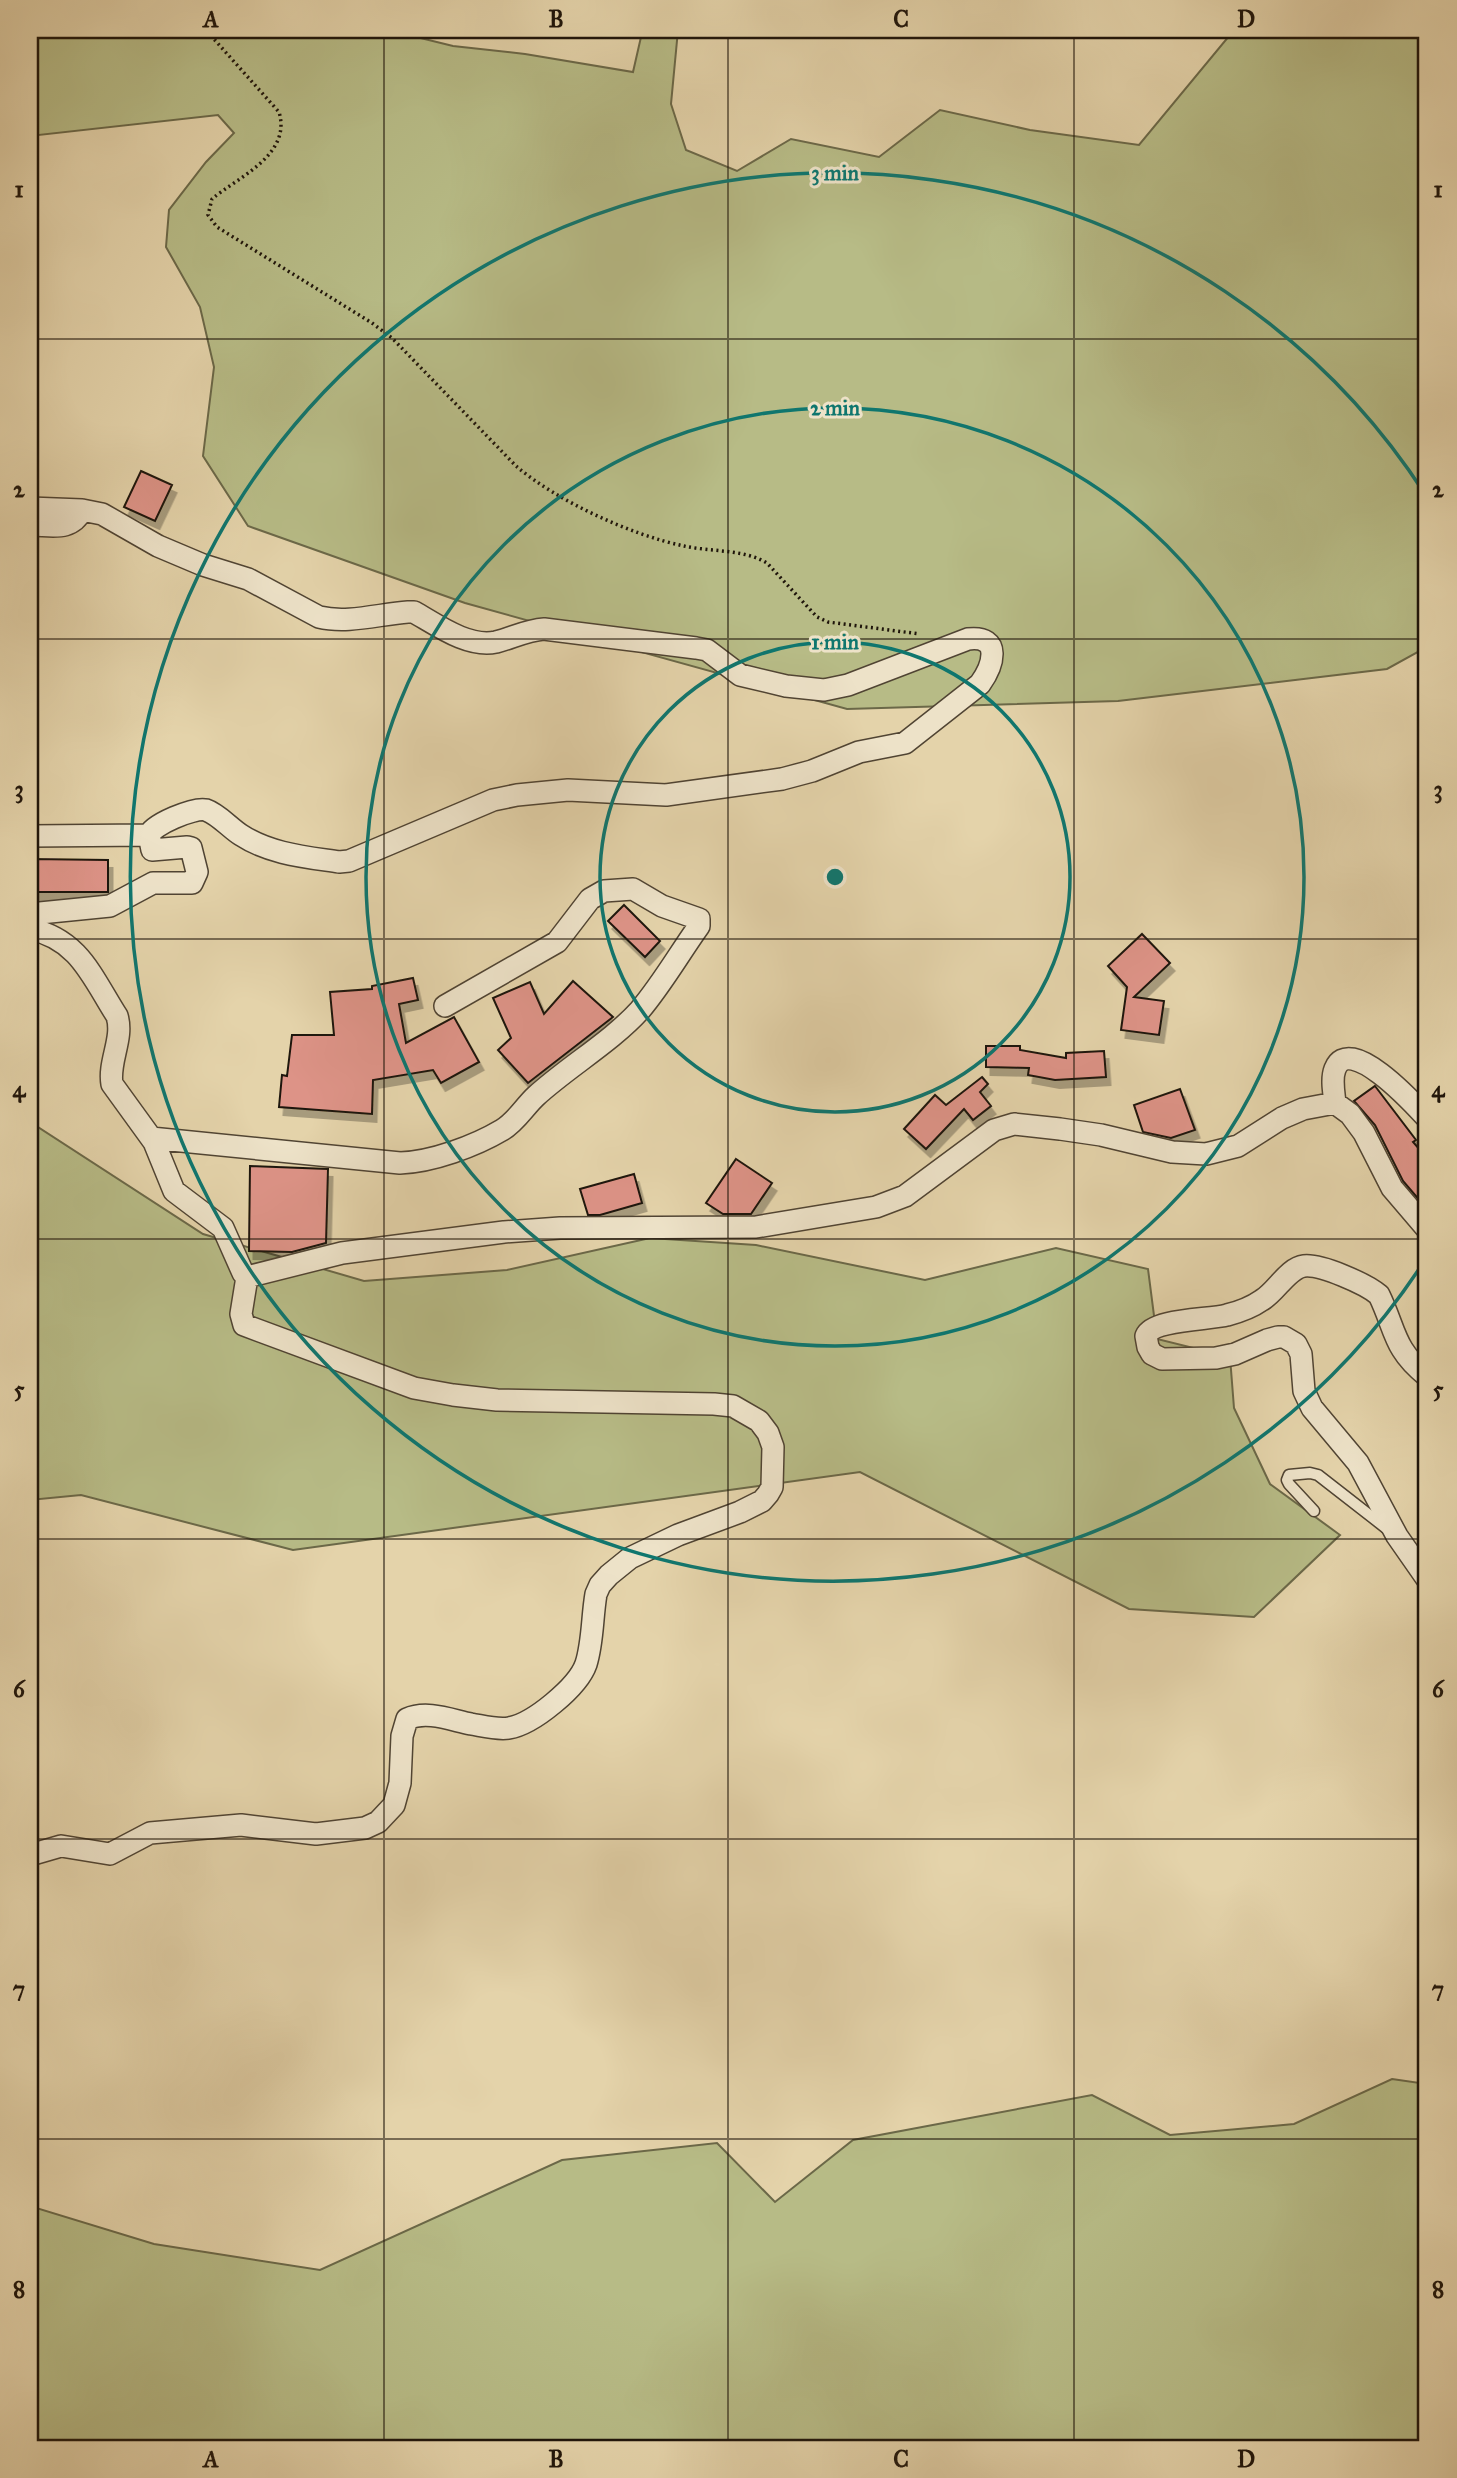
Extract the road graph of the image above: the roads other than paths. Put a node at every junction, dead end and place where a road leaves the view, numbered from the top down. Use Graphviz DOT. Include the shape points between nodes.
graph roads {
  1 [pos="30,508"];
  2 [pos="82,509"];
  3 [pos="30,525"];
  4 [pos="149,835"];
  5 [pos="30,836"];
  6 [pos="30,914"];
  7 [pos="30,929"];
  8 [pos="445,1006"];
  9 [pos="1335,1103"];
  10 [pos="1427,1118"];
  11 [pos="151,1138"];
  12 [pos="1427,1229"];
  13 [pos="247,1277"];
  14 [pos="1427,1376"];
  15 [pos="1314,1511"];
  16 [pos="1397,1536"];
  17 [pos="1427,1579"];
  18 [pos="30,1855"];
  1 -- 2 [label="street"];
  2 -- 3 [label="street" via="67,526"];
  2 -- 4 [label="street" via="102,514 203,565 248,579 319,617 337,621 414,612 476,643 544,629 696,648 707,650 740,675 824,690 968,639 981,640 992,650 990,671 980,684 912,739 782,779 666,795 588,790 517,795 492,800 339,862 276,851 242,836 205,810 188,812 153,828"];
  4 -- 5 [label="street"];
  4 -- 6 [label="street" via="152,850 191,848 197,872 194,881 188,885 153,883 110,906"];
  7 -- 11 [label="street" via="57,938 74,950 117,1016 111,1080"];
  8 -- 11 [label="street" via="557,943 590,899 604,891 632,889 699,919 699,926 634,1016 537,1095 506,1127 480,1140 434,1158 400,1163"];
  9 -- 10 [label="street" via="1334,1072 1337,1065 1351,1059 1385,1077"];
  9 -- 12 [label="street" via="1364,1133 1392,1188"];
  9 -- 13 [label="street" via="1303,1109 1238,1146 1206,1154 1172,1152 1081,1132 1006,1125 905,1196 876,1207 781,1224 531,1229 342,1253"];
  11 -- 13 [label="street" via="173,1191 223,1228"];
  13 -- 18 [label="street" via="241,1314 244,1325 414,1388 496,1400 733,1406 759,1421 768,1433 773,1447 772,1487 762,1501 678,1535 630,1558 609,1574 596,1594 588,1655 578,1681 523,1723 497,1728 432,1716 407,1719 397,1795 378,1822 316,1835 241,1825 159,1832 143,1835 110,1854 61,1846"];
  14 -- 16 [label="street" via="1399,1346 1379,1295 1312,1266 1298,1268 1250,1307 1216,1318 1166,1324 1146,1336 1152,1354 1162,1359 1216,1358 1278,1337 1296,1344 1304,1391 1312,1408 1358,1463"];
  15 -- 16 [label="lane" via="1289,1484 1289,1475 1318,1475"];
  16 -- 17 [label="street"];
}
